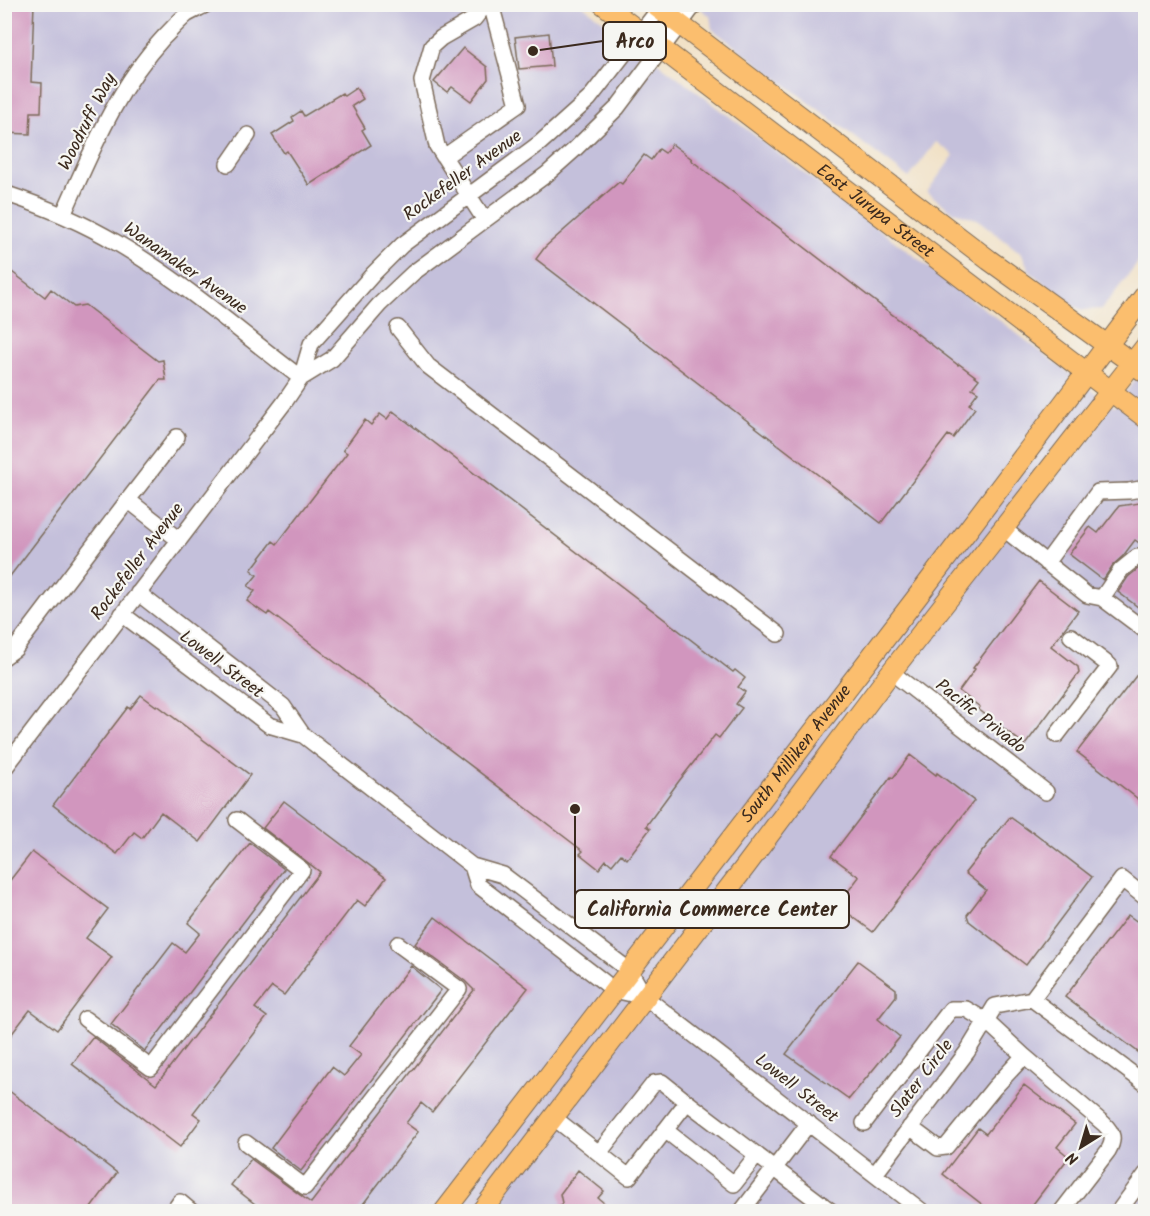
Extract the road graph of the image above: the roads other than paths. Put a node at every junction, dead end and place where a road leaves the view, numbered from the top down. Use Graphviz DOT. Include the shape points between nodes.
graph roads {
  1 [pos="207,4"];
  2 [pos="486,4"];
  3 [pos="491,4"];
  4 [pos="603,4"];
  5 [pos="695,4"];
  6 [pos="659,6"];
  7 [pos="680,25"];
  8 [pos="641,33"];
  9 [pos="662,49"];
  10 [pos="248,135"];
  11 [pos="444,157"];
  12 [pos="228,164"];
  13 [pos="4,193"];
  14 [pos="470,197"];
  15 [pos="63,215"];
  16 [pos="484,219"];
  17 [pos="1146,294"];
  18 [pos="398,328"];
  19 [pos="1107,345"];
  20 [pos="1146,346"];
  21 [pos="1139,368"];
  22 [pos="1085,373"];
  23 [pos="301,378"];
  24 [pos="1110,392"];
  25 [pos="1146,418"];
  26 [pos="177,436"];
  27 [pos="1146,488"];
  28 [pos="128,500"];
  29 [pos="1004,529"];
  30 [pos="179,540"];
  31 [pos="1146,559"];
  32 [pos="1046,563"];
  33 [pos="138,593"];
  34 [pos="1102,598"];
  35 [pos="122,614"];
  36 [pos="1146,631"];
  37 [pos="778,634"];
  38 [pos="1071,636"];
  39 [pos="4,657"];
  40 [pos="891,672"];
  41 [pos="303,735"];
  42 [pos="1057,735"];
  43 [pos="4,769"];
  44 [pos="1046,792"];
  45 [pos="237,820"];
  46 [pos="472,866"];
  47 [pos="1146,897"];
  48 [pos="398,944"];
  49 [pos="630,971"];
  50 [pos="614,990"];
  51 [pos="645,997"];
  52 [pos="1032,999"];
  53 [pos="85,1019"];
  54 [pos="986,1021"];
  55 [pos="1024,1056"];
  56 [pos="1146,1084"];
  57 [pos="687,1102"];
  58 [pos="553,1117"];
  59 [pos="809,1123"];
  60 [pos="864,1123"];
  61 [pos="910,1127"];
  62 [pos="664,1130"];
  63 [pos="246,1143"];
  64 [pos="599,1153"];
  65 [pos="757,1155"];
  66 [pos="775,1168"];
  67 [pos="875,1174"];
  68 [pos="1146,1174"];
  69 [pos="172,1212"];
  70 [pos="192,1212"];
  71 [pos="444,1212"];
  72 [pos="481,1212"];
  73 [pos="741,1212"];
  74 [pos="832,1212"];
  75 [pos="923,1212"];
  76 [pos="1061,1212"];
  77 [pos="1118,1212"];
  1 -- 15 [label="street, Woodruff Way" via="187,15 168,33 124,89"];
  2 -- 11 [label="street" via="474,19 432,46 422,81 437,146"];
  3 -- 11 [label="street" via="518,105"];
  4 -- 8 [label="main road, East Jurupa Street"];
  5 -- 7 [label="street, Rockefeller Avenue"];
  6 -- 7 [label="main road, East Jurupa Street"];
  6 -- 8 [label="street, Rockefeller Avenue"];
  7 -- 9 [label="street, Rockefeller Avenue"];
  7 -- 19 [label="main road, East Jurupa Street"];
  8 -- 9 [label="main road, East Jurupa Street"];
  8 -- 14 [label="street, Rockefeller Avenue" via="589,99"];
  9 -- 16 [label="street, Rockefeller Avenue" via="617,108 574,150"];
  9 -- 22 [label="main road, East Jurupa Street"];
  10 -- 12 [label="street"];
  11 -- 14 [label="street"];
  13 -- 15 [label="street, Wanamaker Avenue"];
  14 -- 16 [label="street"];
  14 -- 23 [label="street, Rockefeller Avenue" via="402,245 374,273 311,344"];
  15 -- 23 [label="street, Wanamaker Avenue" via="160,271"];
  16 -- 23 [label="street, Rockefeller Avenue" via="379,304 332,359"];
  17 -- 19 [label="main road, South Milliken Avenue"];
  18 -- 37 [label="street" via="428,366"];
  19 -- 21 [label="main road, East Jurupa Street"];
  19 -- 22 [label="main road, South Milliken Avenue"];
  20 -- 21 [label="main road, South Milliken Avenue"];
  21 -- 24 [label="main road, South Milliken Avenue"];
  22 -- 24 [label="main road, East Jurupa Street"];
  22 -- 49 [label="main road, South Milliken Avenue"];
  23 -- 30 [label="street, Rockefeller Avenue"];
  24 -- 25 [label="main road, East Jurupa Street"];
  24 -- 29 [label="main road, South Milliken Avenue"];
  26 -- 28 [label="street"];
  27 -- 32 [label="street" via="1098,492"];
  28 -- 30 [label="street"];
  28 -- 39 [label="street" via="15,649"];
  29 -- 32 [label="street"];
  29 -- 40 [label="main road, South Milliken Avenue"];
  30 -- 33 [label="street, Rockefeller Avenue"];
  31 -- 34 [label="street" via="1137,557 1121,570"];
  32 -- 34 [label="street" via="1087,595"];
  33 -- 35 [label="street, Rockefeller Avenue"];
  33 -- 41 [label="street, Lowell Street" via="283,706"];
  34 -- 36 [label="street"];
  35 -- 41 [label="street, Lowell Street" via="269,725"];
  35 -- 43 [label="street, Rockefeller Avenue"];
  38 -- 42 [label="street" via="1110,666"];
  40 -- 44 [label="street, Pacific Privado"];
  40 -- 51 [label="main road, South Milliken Avenue"];
  41 -- 46 [label="street, Lowell Street"];
  45 -- 53 [label="street" via="302,870 158,1059 151,1068"];
  46 -- 49 [label="street, Lowell Street" via="503,876"];
  46 -- 50 [label="street, Lowell Street" via="478,885"];
  47 -- 52 [label="street" via="1122,879"];
  48 -- 63 [label="street" via="459,989 305,1187"];
  49 -- 50 [label="main road, South Milliken Avenue"];
  49 -- 51 [label="street, Lowell Street"];
  50 -- 51 [label="street, Lowell Street"];
  50 -- 71 [label="main road, South Milliken Avenue"];
  51 -- 58 [label="main road, South Milliken Avenue"];
  51 -- 59 [label="street, Lowell Street"];
  52 -- 54 [label="street, Slater Circle" via="995,1005"];
  52 -- 56 [label="street"];
  54 -- 55 [label="street"];
  54 -- 60 [label="street" via="966,1009 951,1009"];
  54 -- 61 [label="street, Slater Circle"];
  55 -- 61 [label="street" via="946,1147 938,1148"];
  55 -- 76 [label="street" via="1112,1135 1108,1151"];
  57 -- 62 [label="street"];
  57 -- 64 [label="street" via="662,1082 654,1083"];
  57 -- 65 [label="street"];
  58 -- 64 [label="street"];
  58 -- 72 [label="main road, South Milliken Avenue"];
  59 -- 66 [label="street"];
  59 -- 67 [label="street, Lowell Street"];
  61 -- 67 [label="street, Slater Circle"];
  62 -- 64 [label="street" via="629,1177"];
  62 -- 65 [label="street" via="734,1184"];
  65 -- 66 [label="street"];
  66 -- 73 [label="street"];
  66 -- 74 [label="street"];
  67 -- 75 [label="street, Lowell Street"];
  68 -- 77 [label="street"];
  69 -- 70 [label="street" via="180,1202"];
}
